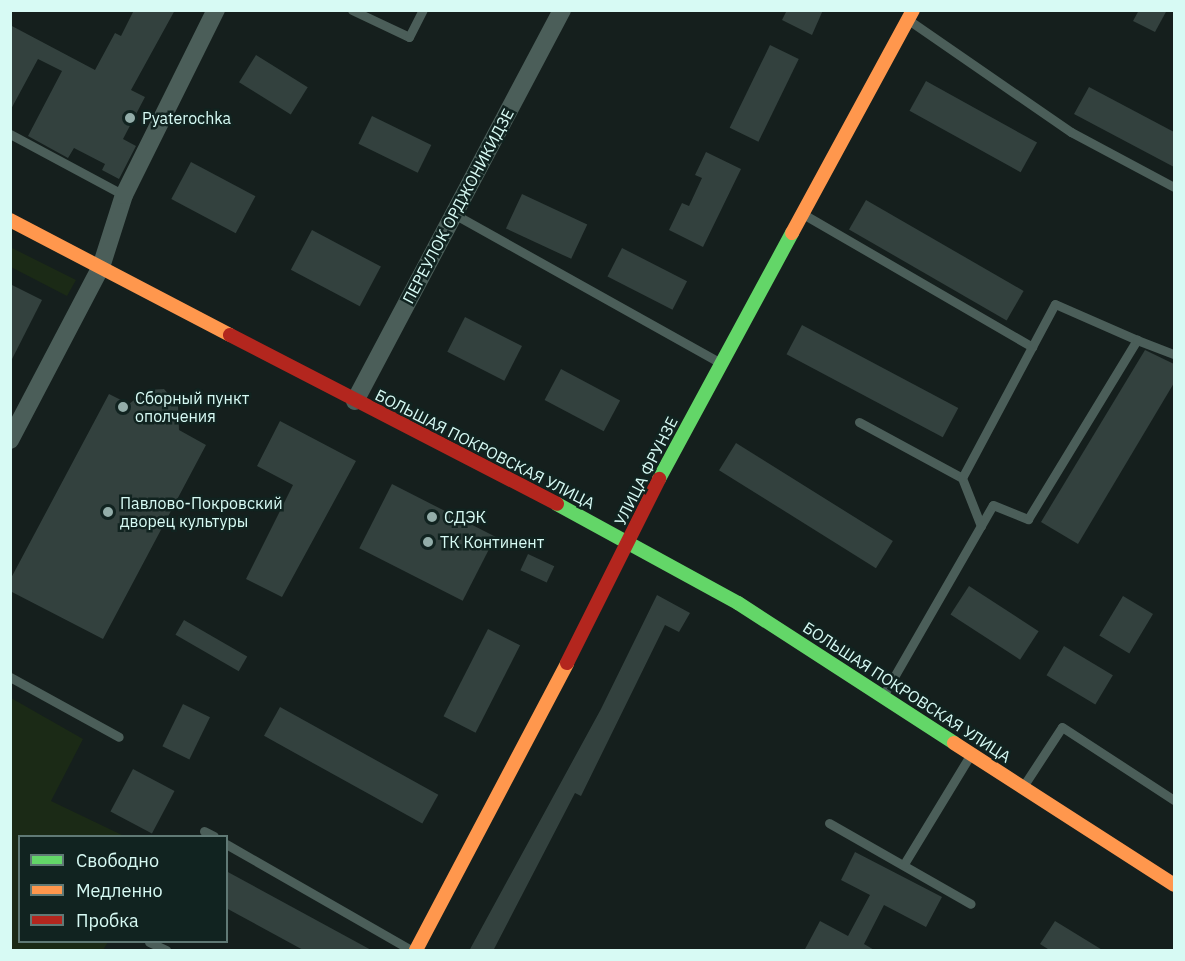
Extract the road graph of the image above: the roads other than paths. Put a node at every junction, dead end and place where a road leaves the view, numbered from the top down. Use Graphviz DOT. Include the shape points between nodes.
graph roads {
  1 [pos="216,10"];
  2 [pos="352,10"];
  3 [pos="423,10"];
  4 [pos="562,10"];
  5 [pos="910,15"];
  6 [pos="10,134"];
  7 [pos="1174,186"];
  8 [pos="124,195"];
  9 [pos="454,214"];
  10 [pos="803,214"];
  11 [pos="10,220"];
  12 [pos="101,267"];
  13 [pos="1137,340"];
  14 [pos="1032,347"];
  15 [pos="1174,354"];
  16 [pos="721,363"];
  17 [pos="355,401"];
  18 [pos="859,422"];
  19 [pos="10,440"];
  20 [pos="962,478"];
  21 [pos="981,526"];
  22 [pos="629,542"];
  23 [pos="10,677"];
  24 [pos="883,696"];
  25 [pos="119,737"];
  26 [pos="972,752"];
  27 [pos="1023,787"];
  28 [pos="1174,800"];
  29 [pos="829,823"];
  30 [pos="204,831"];
  31 [pos="211,835"];
  32 [pos="228,845"];
  33 [pos="904,864"];
  34 [pos="1174,885"];
  35 [pos="971,903"];
  36 [pos="150,943"];
  37 [pos="166,951"];
  38 [pos="411,951"];
  39 [pos="416,951"];
  1 -- 8 [label="street"];
  2 -- 3 [label="lane" via="410,37"];
  4 -- 9 [label="street, ПЕРЕУЛОК ОРДЖОНИКИДЗЕ"];
  5 -- 7 [label="lane" via="1071,132"];
  5 -- 10 [label="main road, УЛИЦА ФРУНЗЕ"];
  6 -- 8 [label="lane"];
  8 -- 12 [label="street"];
  9 -- 16 [label="lane"];
  9 -- 17 [label="street, ПЕРЕУЛОК ОРДЖОНИКИДЗЕ"];
  10 -- 14 [label="lane"];
  10 -- 16 [label="main road, УЛИЦА ФРУНЗЕ"];
  11 -- 12 [label="main road, БОЛЬШАЯ ПОКРОВСКАЯ УЛИЦА"];
  12 -- 17 [label="main road, БОЛЬШАЯ ПОКРОВСКАЯ УЛИЦА"];
  12 -- 19 [label="street"];
  13 -- 14 [label="lane" via="1055,304"];
  13 -- 15 [label="lane"];
  13 -- 21 [label="lane" via="1028,519 993,505"];
  14 -- 20 [label="lane"];
  16 -- 22 [label="main road, УЛИЦА ФРУНЗЕ"];
  17 -- 22 [label="main road, БОЛЬШАЯ ПОКРОВСКАЯ УЛИЦА"];
  18 -- 20 [label="lane"];
  20 -- 21 [label="lane"];
  21 -- 24 [label="lane"];
  22 -- 24 [label="main road, БОЛЬШАЯ ПОКРОВСКАЯ УЛИЦА" via="738,603"];
  22 -- 39 [label="main road, УЛИЦА ФРУНЗЕ"];
  23 -- 25 [label="lane"];
  24 -- 26 [label="main road, БОЛЬШАЯ ПОКРОВСКАЯ УЛИЦА"];
  26 -- 27 [label="main road, БОЛЬШАЯ ПОКРОВСКАЯ УЛИЦА"];
  26 -- 33 [label="lane"];
  27 -- 28 [label="lane" via="1062,727"];
  27 -- 34 [label="main road, БОЛЬШАЯ ПОКРОВСКАЯ УЛИЦА"];
  29 -- 33 [label="lane"];
  30 -- 31 [label="lane"];
  32 -- 38 [label="lane"];
  33 -- 35 [label="lane"];
  36 -- 37 [label="lane"];
}
